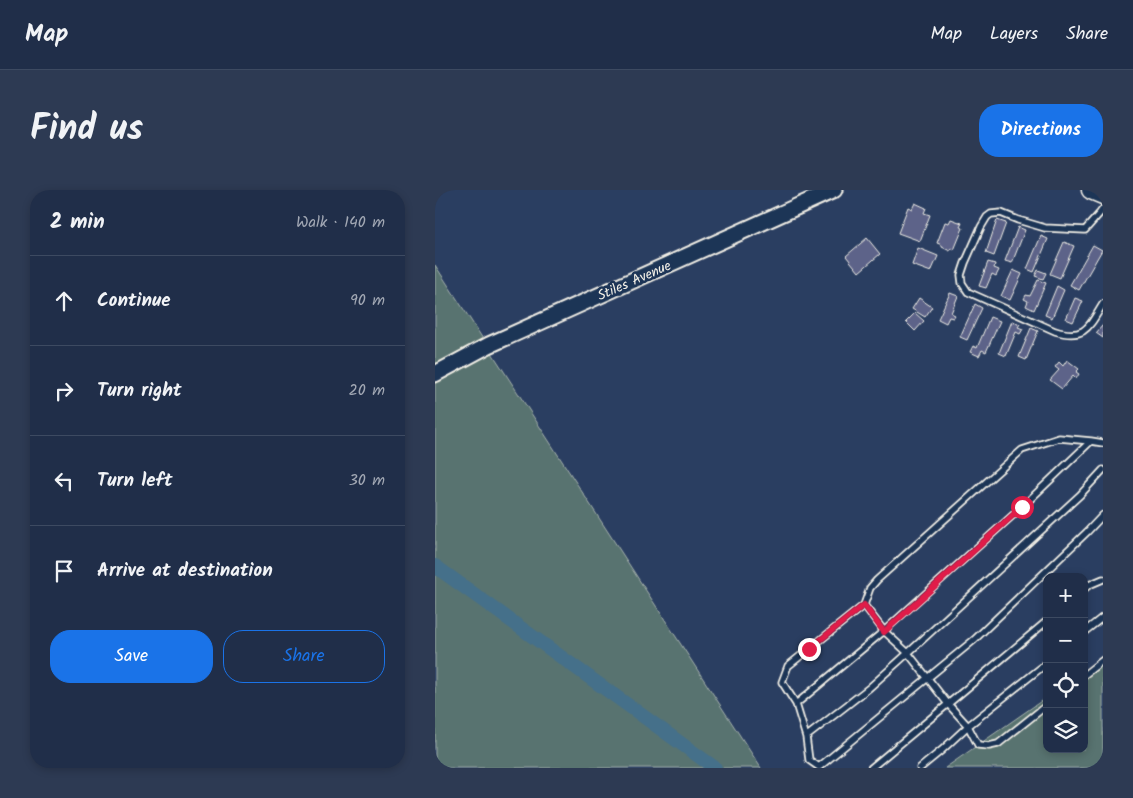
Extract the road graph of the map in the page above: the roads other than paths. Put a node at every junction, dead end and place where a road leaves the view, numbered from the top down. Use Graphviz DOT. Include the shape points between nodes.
graph roads {
  1 [pos="834,190"];
  2 [pos="1091,190"];
  3 [pos="1103,195"];
  4 [pos="1103,209"];
  5 [pos="1103,304"];
  6 [pos="435,374"];
  7 [pos="1091,441"];
  8 [pos="1103,442"];
  9 [pos="1103,470"];
  10 [pos="1103,515"];
  11 [pos="1103,579"];
  12 [pos="1088,586"];
  13 [pos="864,605"];
  14 [pos="1103,617"];
  15 [pos="1043,624"];
  16 [pos="1088,629"];
  17 [pos="884,632"];
  18 [pos="908,653"];
  19 [pos="1103,660"];
  20 [pos="1043,666"];
  21 [pos="1088,672"];
  22 [pos="928,678"];
  23 [pos="796,704"];
  24 [pos="948,704"];
  25 [pos="1043,708"];
  26 [pos="967,726"];
  27 [pos="806,737"];
  28 [pos="820,767"];
  29 [pos="871,768"];
  30 [pos="920,768"];
  1 -- 6 [label="street, Stiles Avenue" via="489,345"];
  2 -- 3 [label="main road"];
  4 -- 5 [label="lane" via="1085,230 1045,228 1001,213 991,214 981,227 961,275 968,292 1065,334 1080,333 1088,327"];
  7 -- 8 [label="lane"];
  7 -- 13 [label="lane" via="1059,438 1022,450 877,580 870,588"];
  7 -- 17 [label="lane"];
  9 -- 18 [label="lane"];
  10 -- 22 [label="lane" via="974,640"];
  11 -- 12 [label="lane"];
  13 -- 17 [label="lane"];
  13 -- 23 [label="lane" via="788,666 782,682"];
  14 -- 16 [label="lane"];
  15 -- 24 [label="lane"];
  17 -- 18 [label="lane"];
  17 -- 23 [label="lane"];
  18 -- 22 [label="lane"];
  18 -- 27 [label="lane"];
  19 -- 21 [label="lane"];
  20 -- 26 [label="lane"];
  22 -- 24 [label="lane"];
  22 -- 28 [label="lane"];
  23 -- 27 [label="lane"];
  24 -- 26 [label="lane"];
  24 -- 29 [label="lane"];
  25 -- 26 [label="lane" via="998,744 978,745"];
  26 -- 30 [label="lane"];
  27 -- 28 [label="lane" via="809,760"];
}
